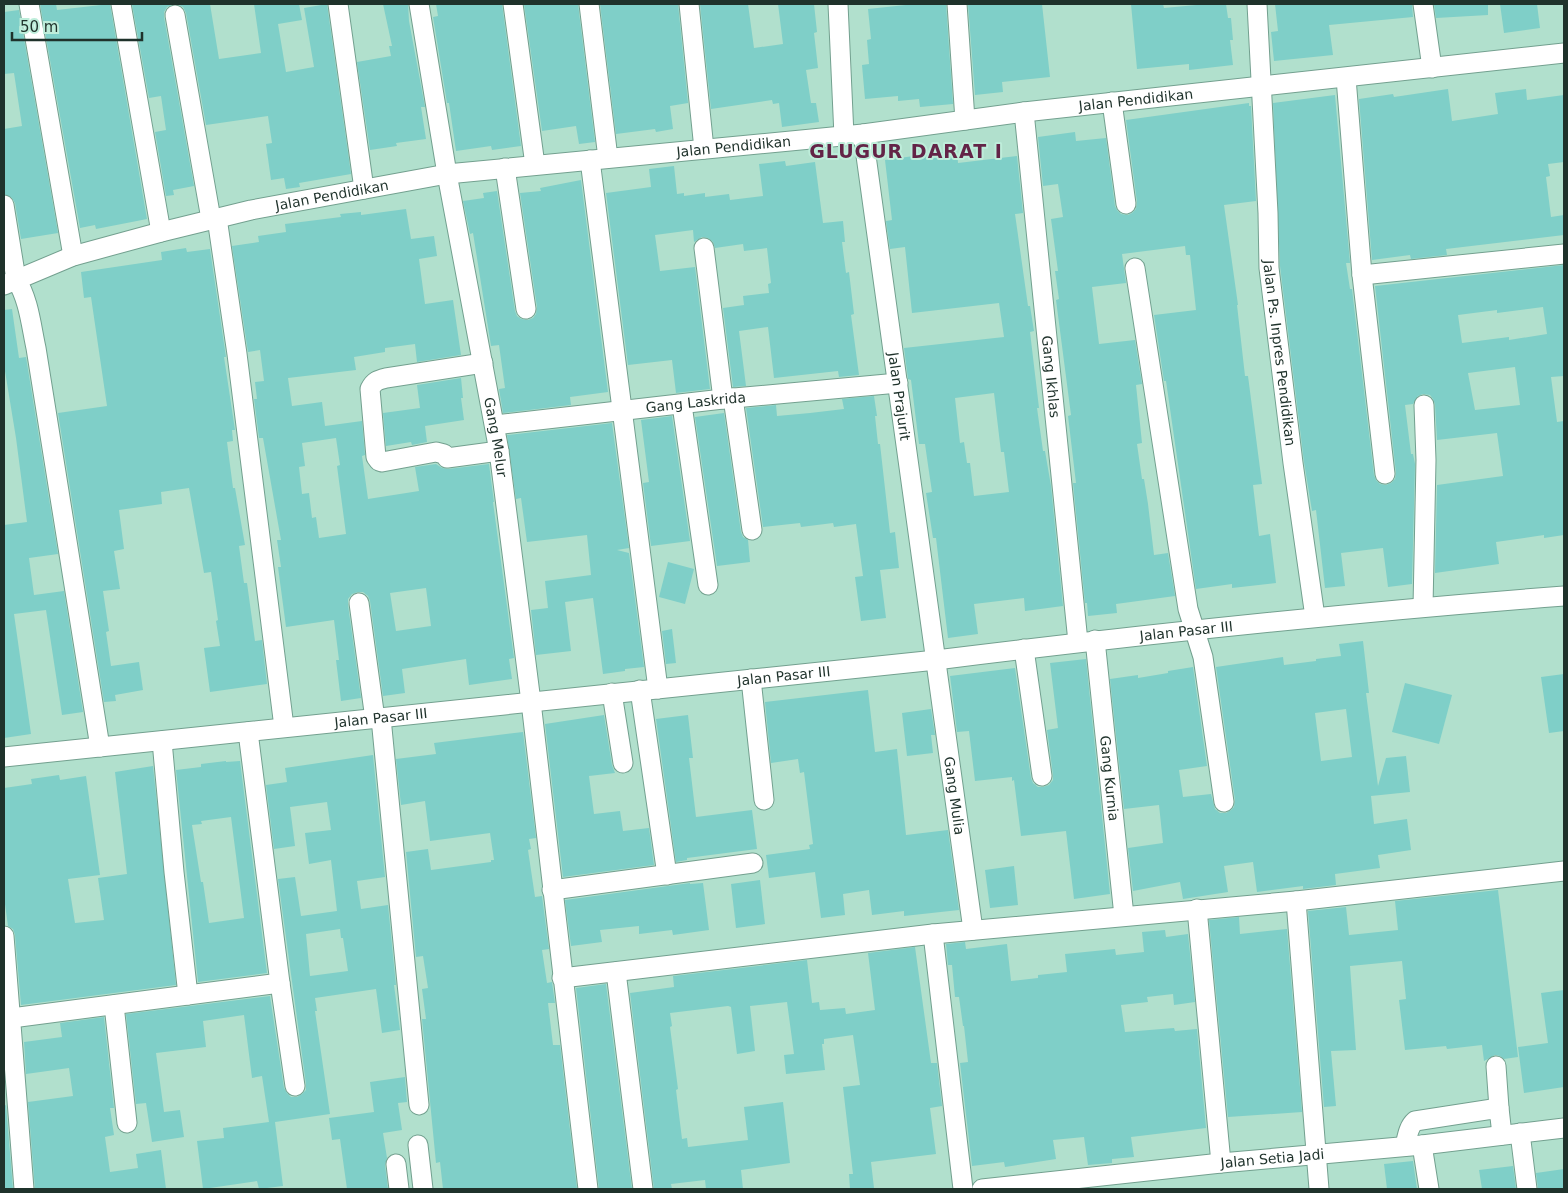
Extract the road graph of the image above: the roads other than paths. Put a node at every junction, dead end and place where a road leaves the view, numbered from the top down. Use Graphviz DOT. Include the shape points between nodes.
graph roads {
  1 [pos="29,4"];
  2 [pos="121,4"];
  3 [pos="338,4"];
  4 [pos="419,4"];
  5 [pos="513,4"];
  6 [pos="589,4"];
  7 [pos="689,4"];
  8 [pos="838,4"];
  9 [pos="957,4"];
  10 [pos="1257,4"];
  11 [pos="1423,4"];
  12 [pos="175,15"];
  13 [pos="1564,53"];
  14 [pos="1432,68"];
  15 [pos="1346,78"];
  16 [pos="1261,87"];
  17 [pos="1112,102"];
  18 [pos="1024,112"];
  19 [pos="965,120"];
  20 [pos="863,134"];
  21 [pos="844,136"];
  22 [pos="704,149"];
  23 [pos="599,159"];
  24 [pos="535,165"];
  25 [pos="505,168"];
  26 [pos="447,174"];
  27 [pos="364,189"];
  28 [pos="1126,204"];
  29 [pos="4,205"];
  30 [pos="214,218"];
  31 [pos="161,232"];
  32 [pos="704,248"];
  33 [pos="1564,254"];
  34 [pos="73,256"];
  35 [pos="1135,268"];
  36 [pos="1362,275"];
  37 [pos="10,282"];
  38 [pos="526,309"];
  39 [pos="483,363"];
  40 [pos="898,383"];
  41 [pos="728,399"];
  42 [pos="682,405"];
  43 [pos="1424,405"];
  44 [pos="623,411"];
  45 [pos="495,425"];
  46 [pos="498,451"];
  47 [pos="1385,474"];
  48 [pos="752,530"];
  49 [pos="708,585"];
  50 [pos="1564,596"];
  51 [pos="359,603"];
  52 [pos="1423,607"];
  53 [pos="1315,617"];
  54 [pos="1195,630"];
  55 [pos="1086,641"];
  56 [pos="1024,649"];
  57 [pos="936,660"];
  58 [pos="751,679"];
  59 [pos="649,690"];
  60 [pos="612,693"];
  61 [pos="531,702"];
  62 [pos="378,718"];
  63 [pos="284,727"];
  64 [pos="248,732"];
  65 [pos="162,741"];
  66 [pos="100,747"];
  67 [pos="4,757"];
  68 [pos="622,763"];
  69 [pos="1042,776"];
  70 [pos="764,800"];
  71 [pos="1224,802"];
  72 [pos="754,863"];
  73 [pos="1564,870"];
  74 [pos="667,875"];
  75 [pos="552,890"];
  76 [pos="1297,904"];
  77 [pos="1197,913"];
  78 [pos="1124,916"];
  79 [pos="973,930"];
  80 [pos="933,934"];
  81 [pos="4,936"];
  82 [pos="616,972"];
  83 [pos="562,978"];
  84 [pos="280,983"];
  85 [pos="188,995"];
  86 [pos="114,1005"];
  87 [pos="7,1019"];
  88 [pos="1496,1066"];
  89 [pos="295,1086"];
  90 [pos="419,1105"];
  91 [pos="1498,1108"];
  92 [pos="127,1123"];
  93 [pos="1564,1128"];
  94 [pos="1511,1134"];
  95 [pos="418,1145"];
  96 [pos="1414,1146"];
  97 [pos="1318,1155"];
  98 [pos="1221,1163"];
  99 [pos="396,1164"];
  100 [pos="1110,1182"];
  101 [pos="24,1189"];
  102 [pos="399,1189"];
  103 [pos="424,1189"];
  104 [pos="588,1189"];
  105 [pos="643,1189"];
  106 [pos="963,1189"];
  107 [pos="982,1189"];
  108 [pos="1320,1189"];
  109 [pos="1428,1189"];
  110 [pos="1527,1189"];
  1 -- 34 [label="street"];
  2 -- 31 [label="street"];
  3 -- 27 [label="street"];
  4 -- 26 [label="street, Gang Melur"];
  5 -- 24 [label="street"];
  6 -- 23 [label="street"];
  7 -- 22 [label="street"];
  8 -- 21 [label="street"];
  9 -- 19 [label="street"];
  10 -- 16 [label="street, Jalan Ps. Inpres Pendidikan"];
  11 -- 14 [label="street"];
  12 -- 30 [label="street"];
  13 -- 14 [label="street, Jalan Pendidikan"];
  14 -- 15 [label="street, Jalan Pendidikan"];
  15 -- 16 [label="street, Jalan Pendidikan"];
  15 -- 36 [label="street"];
  16 -- 17 [label="street, Jalan Pendidikan"];
  16 -- 53 [label="street, Jalan Ps. Inpres Pendidikan" via="1269,268"];
  17 -- 18 [label="street, Jalan Pendidikan"];
  17 -- 28 [label="street"];
  18 -- 19 [label="street, Jalan Pendidikan"];
  18 -- 55 [label="street, Gang Ikhlas"];
  19 -- 20 [label="street, Jalan Pendidikan"];
  20 -- 21 [label="street, Jalan Pendidikan"];
  20 -- 40 [label="street, Jalan Prajurit"];
  21 -- 22 [label="street, Jalan Pendidikan"];
  22 -- 23 [label="street, Jalan Pendidikan"];
  23 -- 24 [label="street, Jalan Pendidikan"];
  23 -- 44 [label="street"];
  24 -- 25 [label="street, Jalan Pendidikan"];
  25 -- 26 [label="street, Jalan Pendidikan"];
  25 -- 38 [label="street"];
  26 -- 27 [label="street, Jalan Pendidikan"];
  26 -- 39 [label="street, Gang Melur"];
  27 -- 30 [label="street, Jalan Pendidikan"];
  29 -- 37 [label="street"];
  30 -- 31 [label="street, Jalan Pendidikan"];
  30 -- 63 [label="street" via="236,354"];
  31 -- 34 [label="street, Jalan Pendidikan"];
  32 -- 41 [label="street"];
  33 -- 36 [label="street"];
  34 -- 37 [label="street, Jalan Pendidikan"];
  35 -- 54 [label="street" via="1188,609"];
  36 -- 47 [label="street"];
  37 -- 66 [label="street" via="22,289 36,348"];
  39 -- 45 [label="street, Gang Melur"];
  39 -- 46 [label="street" via="386,378 373,383 370,389 376,457 382,462 436,452 447,458"];
  40 -- 41 [label="street, Gang Laskrida"];
  40 -- 57 [label="street, Jalan Prajurit"];
  41 -- 42 [label="street, Gang Laskrida"];
  41 -- 48 [label="street"];
  42 -- 44 [label="street, Gang Laskrida"];
  42 -- 49 [label="street"];
  43 -- 52 [label="street"];
  44 -- 45 [label="street, Gang Laskrida"];
  44 -- 59 [label="street"];
  45 -- 46 [label="street, Gang Melur"];
  46 -- 61 [label="street, Gang Melur"];
  50 -- 52 [label="street, Jalan Pasar III"];
  51 -- 62 [label="street"];
  52 -- 53 [label="street, Jalan Pasar III"];
  53 -- 54 [label="street, Jalan Pasar III"];
  54 -- 55 [label="street, Jalan Pasar III"];
  54 -- 71 [label="street" via="1203,657"];
  55 -- 56 [label="street, Jalan Pasar III"];
  55 -- 78 [label="street, Gang Kurnia"];
  56 -- 57 [label="street, Jalan Pasar III"];
  56 -- 69 [label="street"];
  57 -- 58 [label="street, Jalan Pasar III"];
  57 -- 79 [label="street, Gang Mulia"];
  58 -- 59 [label="street, Jalan Pasar III"];
  58 -- 70 [label="street"];
  59 -- 60 [label="street, Jalan Pasar III"];
  59 -- 74 [label="street"];
  60 -- 61 [label="street, Jalan Pasar III"];
  60 -- 68 [label="street"];
  61 -- 62 [label="street, Jalan Pasar III"];
  61 -- 75 [label="street, Gang Melur"];
  62 -- 63 [label="street, Jalan Pasar III"];
  62 -- 90 [label="street"];
  63 -- 64 [label="street, Jalan Pasar III"];
  64 -- 65 [label="street, Jalan Pasar III"];
  64 -- 84 [label="street"];
  65 -- 66 [label="street, Jalan Pasar III"];
  65 -- 85 [label="street"];
  66 -- 67 [label="street, Jalan Pasar III"];
  72 -- 74 [label="street"];
  73 -- 76 [label="street"];
  74 -- 75 [label="street"];
  75 -- 83 [label="street, Gang Melur"];
  76 -- 77 [label="street"];
  76 -- 97 [label="street"];
  77 -- 78 [label="street"];
  77 -- 98 [label="street"];
  78 -- 79 [label="street"];
  79 -- 80 [label="street"];
  80 -- 82 [label="street"];
  80 -- 106 [label="street"];
  81 -- 87 [label="street"];
  82 -- 83 [label="street"];
  82 -- 105 [label="street"];
  83 -- 104 [label="street, Gang Melur"];
  84 -- 85 [label="street"];
  84 -- 89 [label="street"];
  85 -- 86 [label="street"];
  86 -- 87 [label="street"];
  86 -- 92 [label="street"];
  87 -- 101 [label="street"];
  88 -- 91 [label="street"];
  91 -- 94 [label="street"];
  91 -- 96 [label="street" via="1415,1121 1408,1134"];
  93 -- 94 [label="street, Jalan Setia Jadi"];
  94 -- 96 [label="street, Jalan Setia Jadi"];
  94 -- 110 [label="street"];
  95 -- 103 [label="street"];
  96 -- 97 [label="street, Jalan Setia Jadi"];
  96 -- 109 [label="street"];
  97 -- 98 [label="street, Jalan Setia Jadi"];
  97 -- 108 [label="street"];
  98 -- 100 [label="street, Jalan Setia Jadi"];
  99 -- 102 [label="street"];
  100 -- 107 [label="street, Jalan Setia Jadi"];
}
